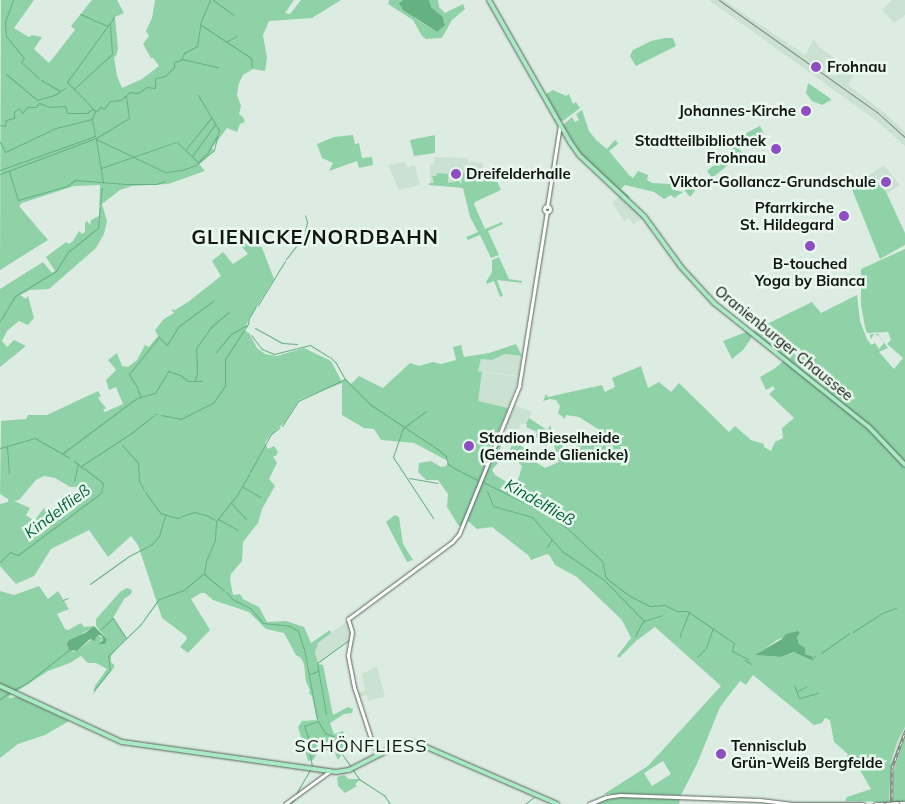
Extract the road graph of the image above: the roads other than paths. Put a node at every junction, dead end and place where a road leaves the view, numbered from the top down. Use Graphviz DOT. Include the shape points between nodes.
graph roads {
  1 [pos="489,0"];
  2 [pos="560,125"];
  3 [pos="564,132"];
  4 [pos="558,134"];
  5 [pos="542,200"];
  6 [pos="548,204"];
  7 [pos="905,466"];
  8 [pos="0,686"];
  9 [pos="381,753"];
  10 [pos="330,771"];
  11 [pos="832,803"];
  12 [pos="843,803"];
  13 [pos="897,803"];
  14 [pos="905,803"];
  15 [pos="285,804"];
  16 [pos="557,804"];
  17 [pos="588,804"];
  18 [pos="864,804"];
  19 [pos="875,804"];
  20 [pos="886,804"];
  1 -- 2 [label="main road, Oranienburger Chaussee"];
  2 -- 3 [label="main road, Oranienburger Chaussee"];
  2 -- 4 [label="main road"];
  3 -- 4 [label="main road"];
  3 -- 7 [label="main road, Oranienburger Chaussee" via="579,155 644,216 680,266 714,303 869,427"];
  4 -- 6 [label="main road"];
  5 -- 6 [label="main road"];
  6 -- 9 [label="main road" via="518,388 456,538 349,618 352,632 348,654 354,687 374,746"];
  8 -- 10 [label="main road" via="122,742"];
  9 -- 10 [label="main road" via="347,771"];
  9 -- 16 [label="main road" via="405,742 420,743"];
  10 -- 15 [label="main road"];
  11 -- 12 [label="main road"];
  11 -- 17 [label="main road" via="613,795"];
  12 -- 18 [label="main road"];
  13 -- 14 [label="main road"];
  13 -- 20 [label="main road, bridge"];
  19 -- 20 [label="main road"];
}
